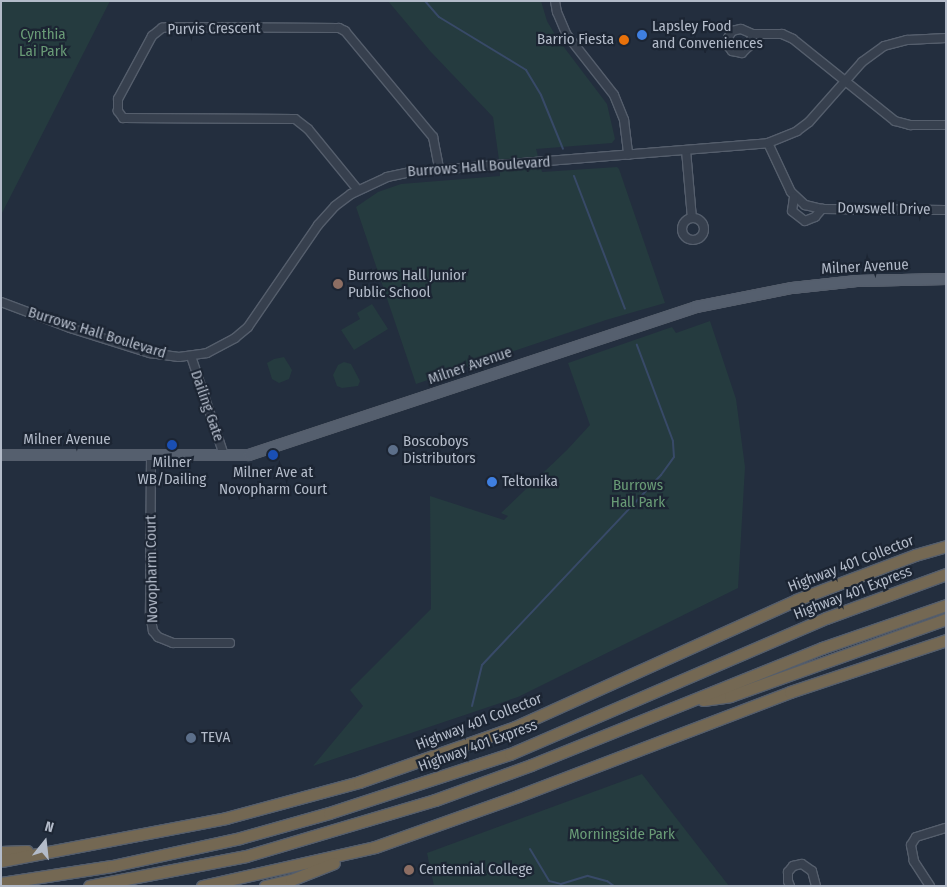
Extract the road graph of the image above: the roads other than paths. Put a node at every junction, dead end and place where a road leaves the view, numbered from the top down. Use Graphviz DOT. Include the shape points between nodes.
graph roads {
  1 [pos="555,1"];
  2 [pos="753,34"];
  3 [pos="946,38"];
  4 [pos="844,82"];
  5 [pos="946,125"];
  6 [pos="768,143"];
  7 [pos="686,150"];
  8 [pos="628,155"];
  9 [pos="439,169"];
  10 [pos="358,190"];
  11 [pos="794,197"];
  12 [pos="822,208"];
  13 [pos="946,210"];
  14 [pos="692,218"];
  15 [pos="946,279"];
  16 [pos="1,302"];
  17 [pos="191,356"];
  18 [pos="1,455"];
  19 [pos="151,455"];
  20 [pos="224,455"];
  21 [pos="946,538"];
  22 [pos="946,546"];
  23 [pos="915,555"];
  24 [pos="946,574"];
  25 [pos="946,605"];
  26 [pos="946,619"];
  27 [pos="946,640"];
  28 [pos="230,643"];
  29 [pos="682,704"];
  30 [pos="946,828"];
  31 [pos="375,847"];
  32 [pos="67,850"];
  33 [pos="1,852"];
  34 [pos="1,862"];
  35 [pos="1,883"];
  36 [pos="89,886"];
  37 [pos="202,886"];
  38 [pos="265,886"];
  39 [pos="790,886"];
  40 [pos="816,886"];
  41 [pos="930,886"];
  1 -- 8 [label="street" via="556,12 567,35 614,95 624,120"];
  2 -- 4 [label="street" via="782,34 793,39"];
  3 -- 4 [label="street, Burrows Hall Boulevard" via="907,40 884,46 862,62"];
  4 -- 5 [label="street" via="896,122"];
  4 -- 6 [label="street, Burrows Hall Boulevard" via="810,122"];
  6 -- 7 [label="street, Burrows Hall Boulevard"];
  6 -- 11 [label="street, Dowswell Drive"];
  7 -- 8 [label="street, Burrows Hall Boulevard"];
  7 -- 14 [label="street"];
  8 -- 9 [label="street, Burrows Hall Boulevard"];
  9 -- 10 [label="street, Burrows Hall Boulevard" via="398,173"];
  9 -- 10 [label="street, Purvis Crescent" via="433,137 345,31 339,28 168,27 152,36 118,99 118,111 123,118 295,119 308,129"];
  10 -- 17 [label="street, Burrows Hall Boulevard" via="335,206 318,225 248,327 224,345"];
  11 -- 12 [label="street, Dowswell Drive" via="805,205"];
  11 -- 12 [label="street, Dowswell Drive" via="792,211 805,220 815,218"];
  12 -- 13 [label="street, Dowswell Drive"];
  15 -- 20 [label="main road, Milner Avenue" via="857,281 792,288 696,308 282,445 249,455"];
  16 -- 17 [label="street, Burrows Hall Boulevard" via="150,353"];
  17 -- 20 [label="street, Dailing Gate"];
  18 -- 19 [label="main road, Milner Avenue"];
  19 -- 20 [label="main road, Milner Avenue"];
  19 -- 28 [label="street, Novopharm Court" via="150,614 153,631 158,637 173,643"];
  21 -- 23 [label="highway"];
  22 -- 23 [label="highway, Highway 401 Collector"];
  23 -- 32 [label="highway, Highway 401 Collector" via="796,600 515,727 465,746 359,782 226,818"];
  24 -- 35 [label="highway, Highway 401 Express" via="826,618 510,754 240,838 112,866"];
  25 -- 29 [label="highway" via="822,648"];
  26 -- 29 [label="highway" via="730,696"];
  27 -- 31 [label="highway" via="790,692 527,793"];
  29 -- 36 [label="highway" via="435,800 246,856"];
  30 -- 41 [label="street" via="916,836 911,845 914,861"];
  31 -- 37 [label="highway"];
  31 -- 38 [label="highway" via="291,880"];
  32 -- 33 [label="highway"];
  32 -- 34 [label="highway, Highway 401 Collector"];
  39 -- 40 [label="street" via="788,872 793,866 802,864 812,871"];
}
